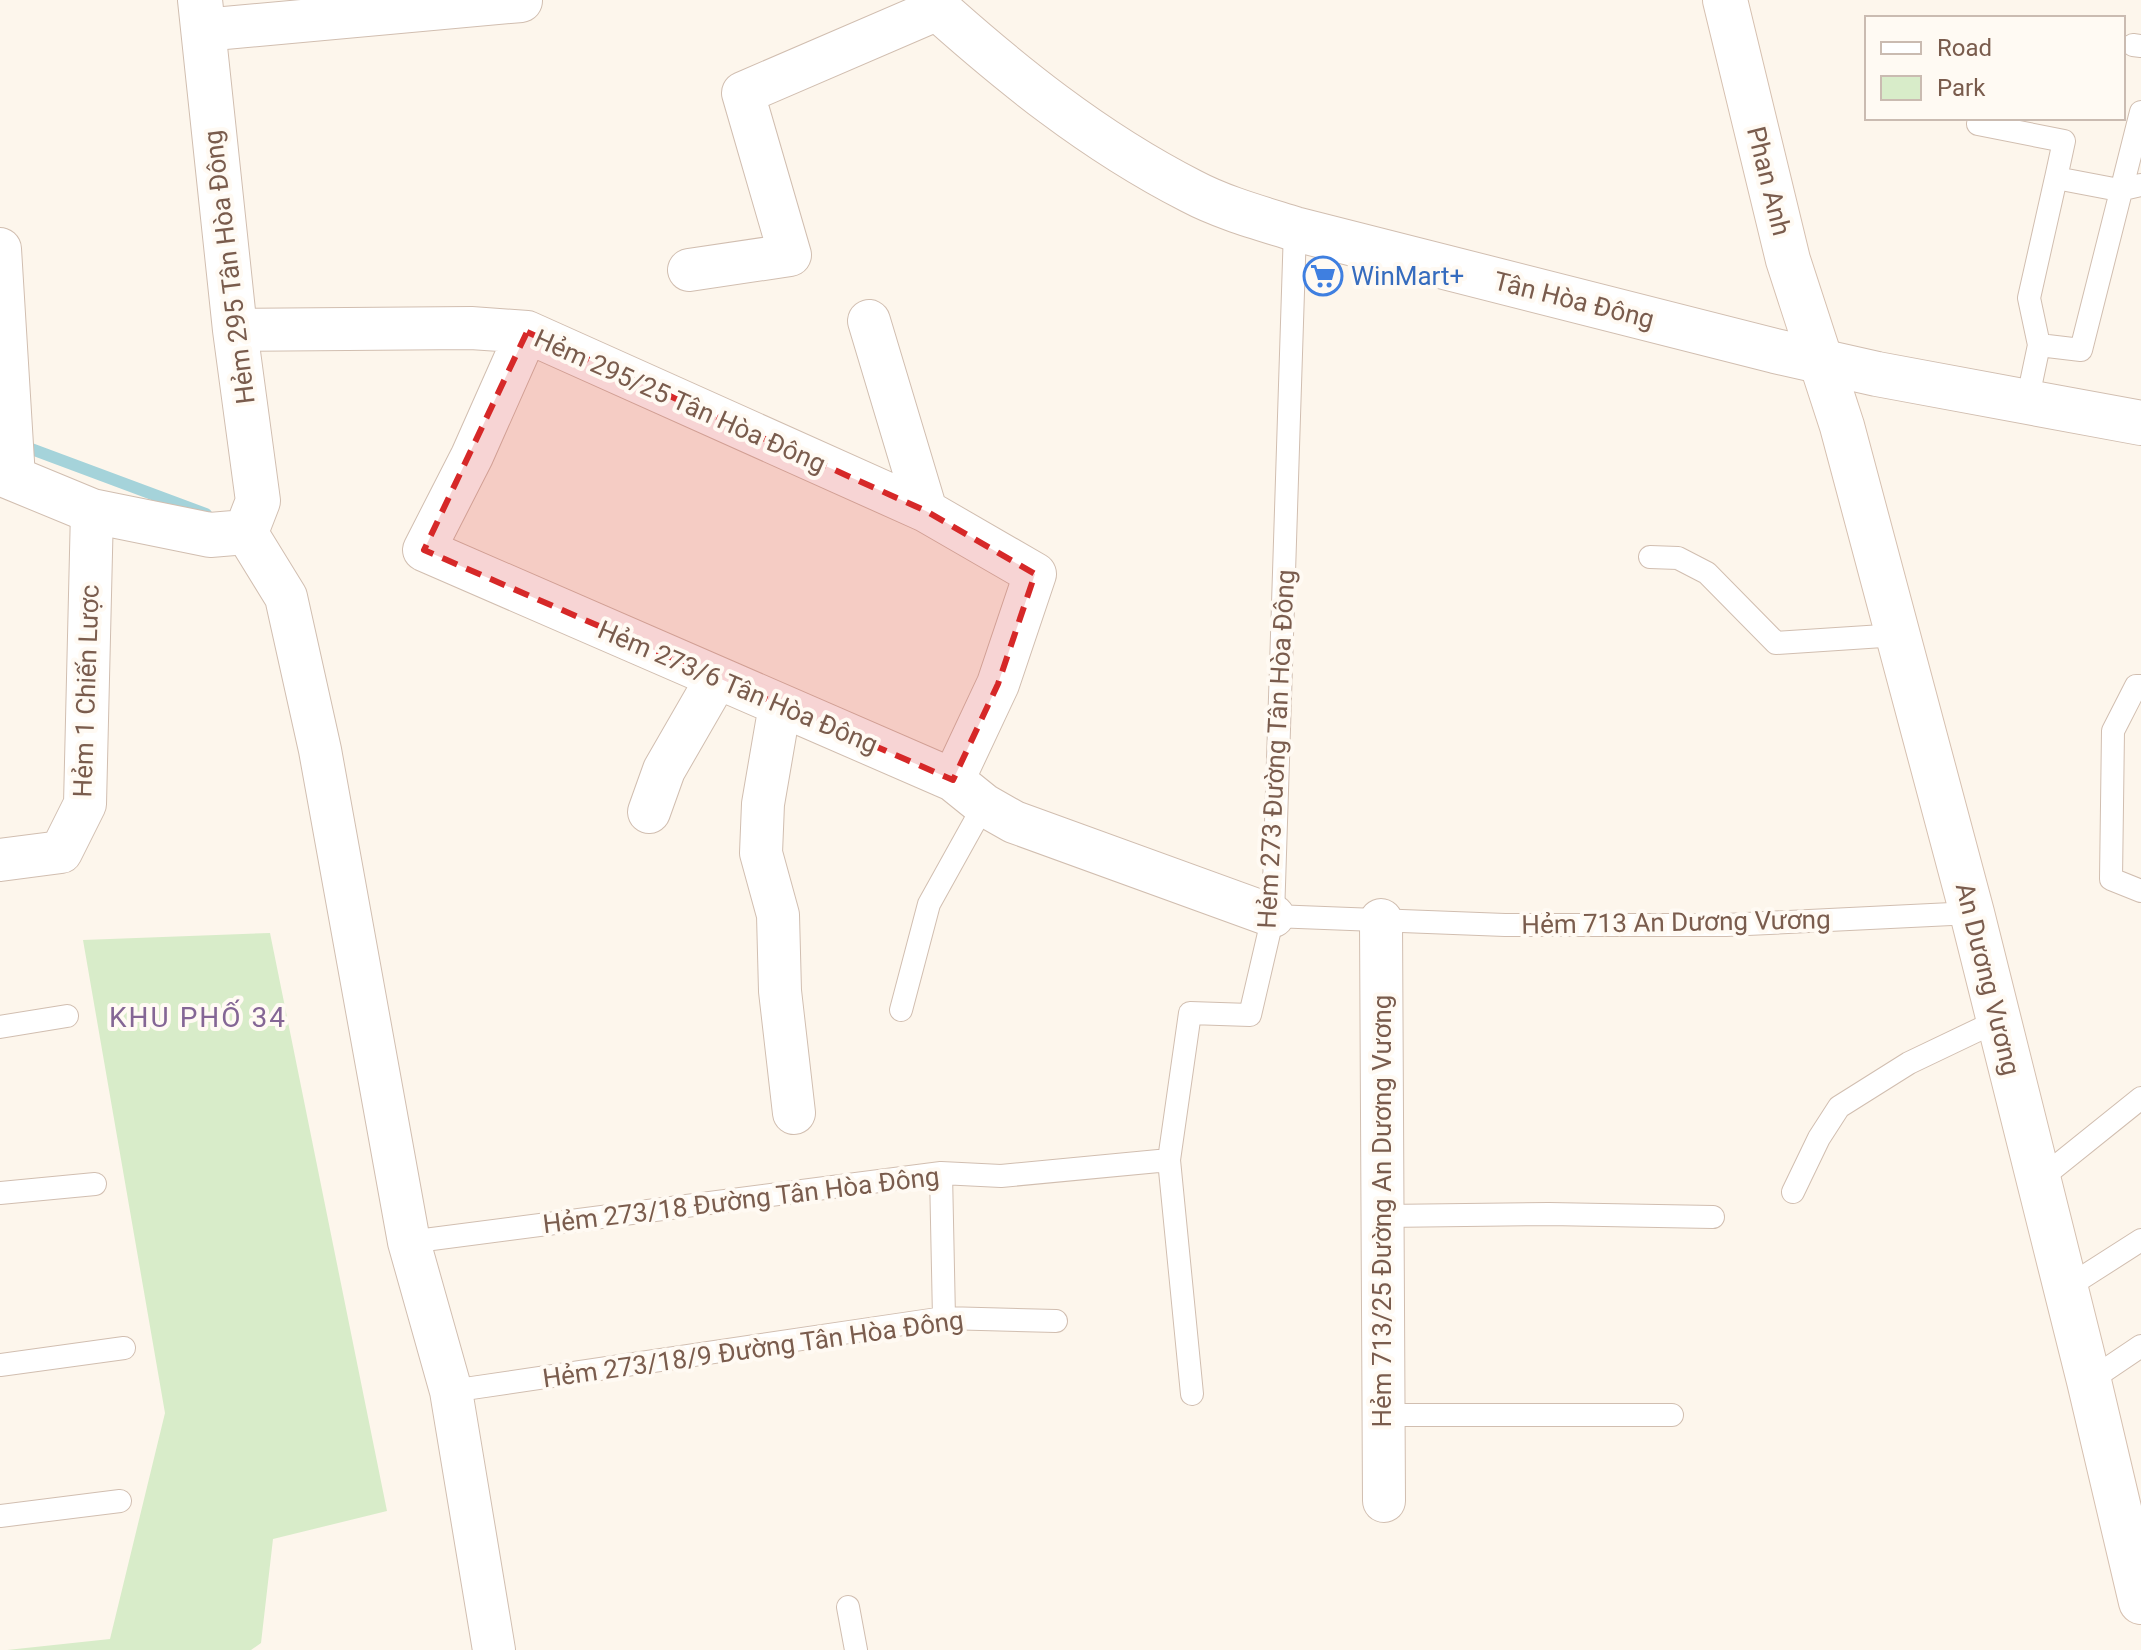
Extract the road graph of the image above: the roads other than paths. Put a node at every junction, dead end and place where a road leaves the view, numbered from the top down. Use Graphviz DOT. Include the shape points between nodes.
graph roads {
  1 [pos="1725,0"];
  2 [pos="521,1"];
  3 [pos="933,4"];
  4 [pos="202,15"];
  5 [pos="2141,112"];
  6 [pos="1978,124"];
  7 [pos="2056,178"];
  8 [pos="2130,188"];
  9 [pos="1295,229"];
  10 [pos="0,249"];
  11 [pos="689,270"];
  12 [pos="869,321"];
  13 [pos="235,330"];
  14 [pos="527,332"];
  15 [pos="2039,345"];
  16 [pos="1820,361"];
  17 [pos="2027,402"];
  18 [pos="2141,423"];
  19 [pos="7,475"];
  20 [pos="92,511"];
  21 [pos="926,511"];
  22 [pos="246,532"];
  23 [pos="1650,557"];
  24 [pos="1898,635"];
  25 [pos="717,678"];
  26 [pos="2141,686"];
  27 [pos="780,705"];
  28 [pos="968,792"];
  29 [pos="649,812"];
  30 [pos="0,860"];
  31 [pos="2141,891"];
  32 [pos="1972,913"];
  33 [pos="1273,916"];
  34 [pos="1381,920"];
  35 [pos="901,1010"];
  36 [pos="67,1016"];
  37 [pos="1999,1020"];
  38 [pos="0,1027"];
  39 [pos="2141,1098"];
  40 [pos="794,1113"];
  41 [pos="1169,1160"];
  42 [pos="941,1173"];
  43 [pos="2039,1180"];
  44 [pos="95,1184"];
  45 [pos="1793,1192"];
  46 [pos="0,1193"];
  47 [pos="1384,1216"];
  48 [pos="1713,1217"];
  49 [pos="2141,1240"];
  50 [pos="409,1242"];
  51 [pos="2066,1288"];
  52 [pos="944,1318"];
  53 [pos="1056,1321"];
  54 [pos="2141,1346"];
  55 [pos="124,1348"];
  56 [pos="0,1365"];
  57 [pos="2089,1381"];
  58 [pos="451,1391"];
  59 [pos="1192,1394"];
  60 [pos="1383,1415"];
  61 [pos="1672,1415"];
  62 [pos="120,1501"];
  63 [pos="1384,1501"];
  64 [pos="0,1516"];
  65 [pos="2141,1602"];
  66 [pos="848,1607"];
  67 [pos="494,1650"];
  68 [pos="856,1650"];
  1 -- 16 [label="street, Phan Anh" via="1788,260"];
  2 -- 4 [label="street"];
  3 -- 9 [label="street, Tân Hòa Đông" via="1031,89 1106,143 1193,192"];
  3 -- 11 [label="street" via="743,93 790,255"];
  4 -- 13 [label="street, Hẻm 295 Tân Hòa Đông"];
  5 -- 8 [label="lane"];
  6 -- 7 [label="lane" via="2064,141"];
  7 -- 8 [label="lane"];
  7 -- 15 [label="lane" via="2029,298"];
  8 -- 15 [label="lane" via="2081,350"];
  9 -- 16 [label="street, Tân Hòa Đông"];
  9 -- 33 [label="lane, Hẻm 273 Đường Tân Hòa Đông"];
  10 -- 19 [label="street" via="11,427"];
  12 -- 21 [label="street"];
  13 -- 14 [label="street, Hẻm 295/25 Tân Hòa Đông"];
  13 -- 22 [label="street, Hẻm 295 Tân Hòa Đông" via="258,501"];
  14 -- 21 [label="street, Hẻm 295/25 Tân Hòa Đông"];
  14 -- 25 [label="street, Hẻm 273/6 Tân Hòa Đông" via="424,550"];
  15 -- 17 [label="lane"];
  16 -- 17 [label="street, Tân Hòa Đông"];
  16 -- 24 [label="street, An Dương Vương"];
  17 -- 18 [label="street, Tân Hòa Đông"];
  19 -- 20 [label="street"];
  20 -- 22 [label="street" via="210,535"];
  20 -- 30 [label="street, Hẻm 1 Chiến Lược" via="85,804 61,852"];
  21 -- 28 [label="street, Hẻm 295/25 Tân Hòa Đông" via="1035,574"];
  22 -- 50 [label="street" via="286,597 320,750"];
  23 -- 24 [label="lane" via="1678,558 1707,573 1776,643"];
  24 -- 32 [label="street, An Dương Vương"];
  25 -- 27 [label="street, Hẻm 273/6 Tân Hòa Đông"];
  25 -- 29 [label="street" via="664,770"];
  26 -- 31 [label="lane" via="2136,686 2113,731 2111,879"];
  27 -- 28 [label="street, Hẻm 273/6 Tân Hòa Đông"];
  27 -- 40 [label="street" via="763,804 761,853 778,915 780,991"];
  28 -- 33 [label="street, Hẻm 273/6 Tân Hòa Đông" via="1014,822"];
  28 -- 35 [label="lane" via="929,904"];
  32 -- 34 [label="lane, Hẻm 713 An Dương Vương" via="1726,925"];
  32 -- 37 [label="street, An Dương Vương"];
  33 -- 34 [label="lane, Hẻm 713 An Dương Vương"];
  33 -- 41 [label="lane, Hẻm 273 Đường Tân Hòa Đông" via="1250,1015 1190,1013"];
  34 -- 47 [label="street, Hẻm 713/25 Đường An Dương Vương"];
  36 -- 38 [label="lane"];
  37 -- 43 [label="street, An Dương Vương"];
  37 -- 45 [label="lane" via="1909,1063 1839,1107"];
  39 -- 43 [label="lane"];
  41 -- 42 [label="lane, Hẻm 273/18 Đường Tân Hòa Đông" via="1001,1176"];
  41 -- 59 [label="lane, Hẻm 273 Đường Tân Hòa Đông"];
  42 -- 50 [label="lane, Hẻm 273/18 Đường Tân Hòa Đông"];
  42 -- 52 [label="lane"];
  43 -- 51 [label="street, An Dương Vương"];
  44 -- 46 [label="lane"];
  47 -- 48 [label="lane"];
  47 -- 60 [label="street, Hẻm 713/25 Đường An Dương Vương"];
  49 -- 51 [label="lane"];
  50 -- 58 [label="street"];
  51 -- 57 [label="street, An Dương Vương"];
  52 -- 53 [label="lane, Hẻm 273/18/9 Đường Tân Hòa Đông"];
  52 -- 58 [label="lane, Hẻm 273/18/9 Đường Tân Hòa Đông"];
  54 -- 57 [label="lane"];
  55 -- 56 [label="lane"];
  57 -- 65 [label="street, An Dương Vương"];
  58 -- 67 [label="street"];
  60 -- 61 [label="lane"];
  60 -- 63 [label="street, Hẻm 713/25 Đường An Dương Vương"];
  62 -- 64 [label="lane"];
  66 -- 68 [label="lane"];
}
